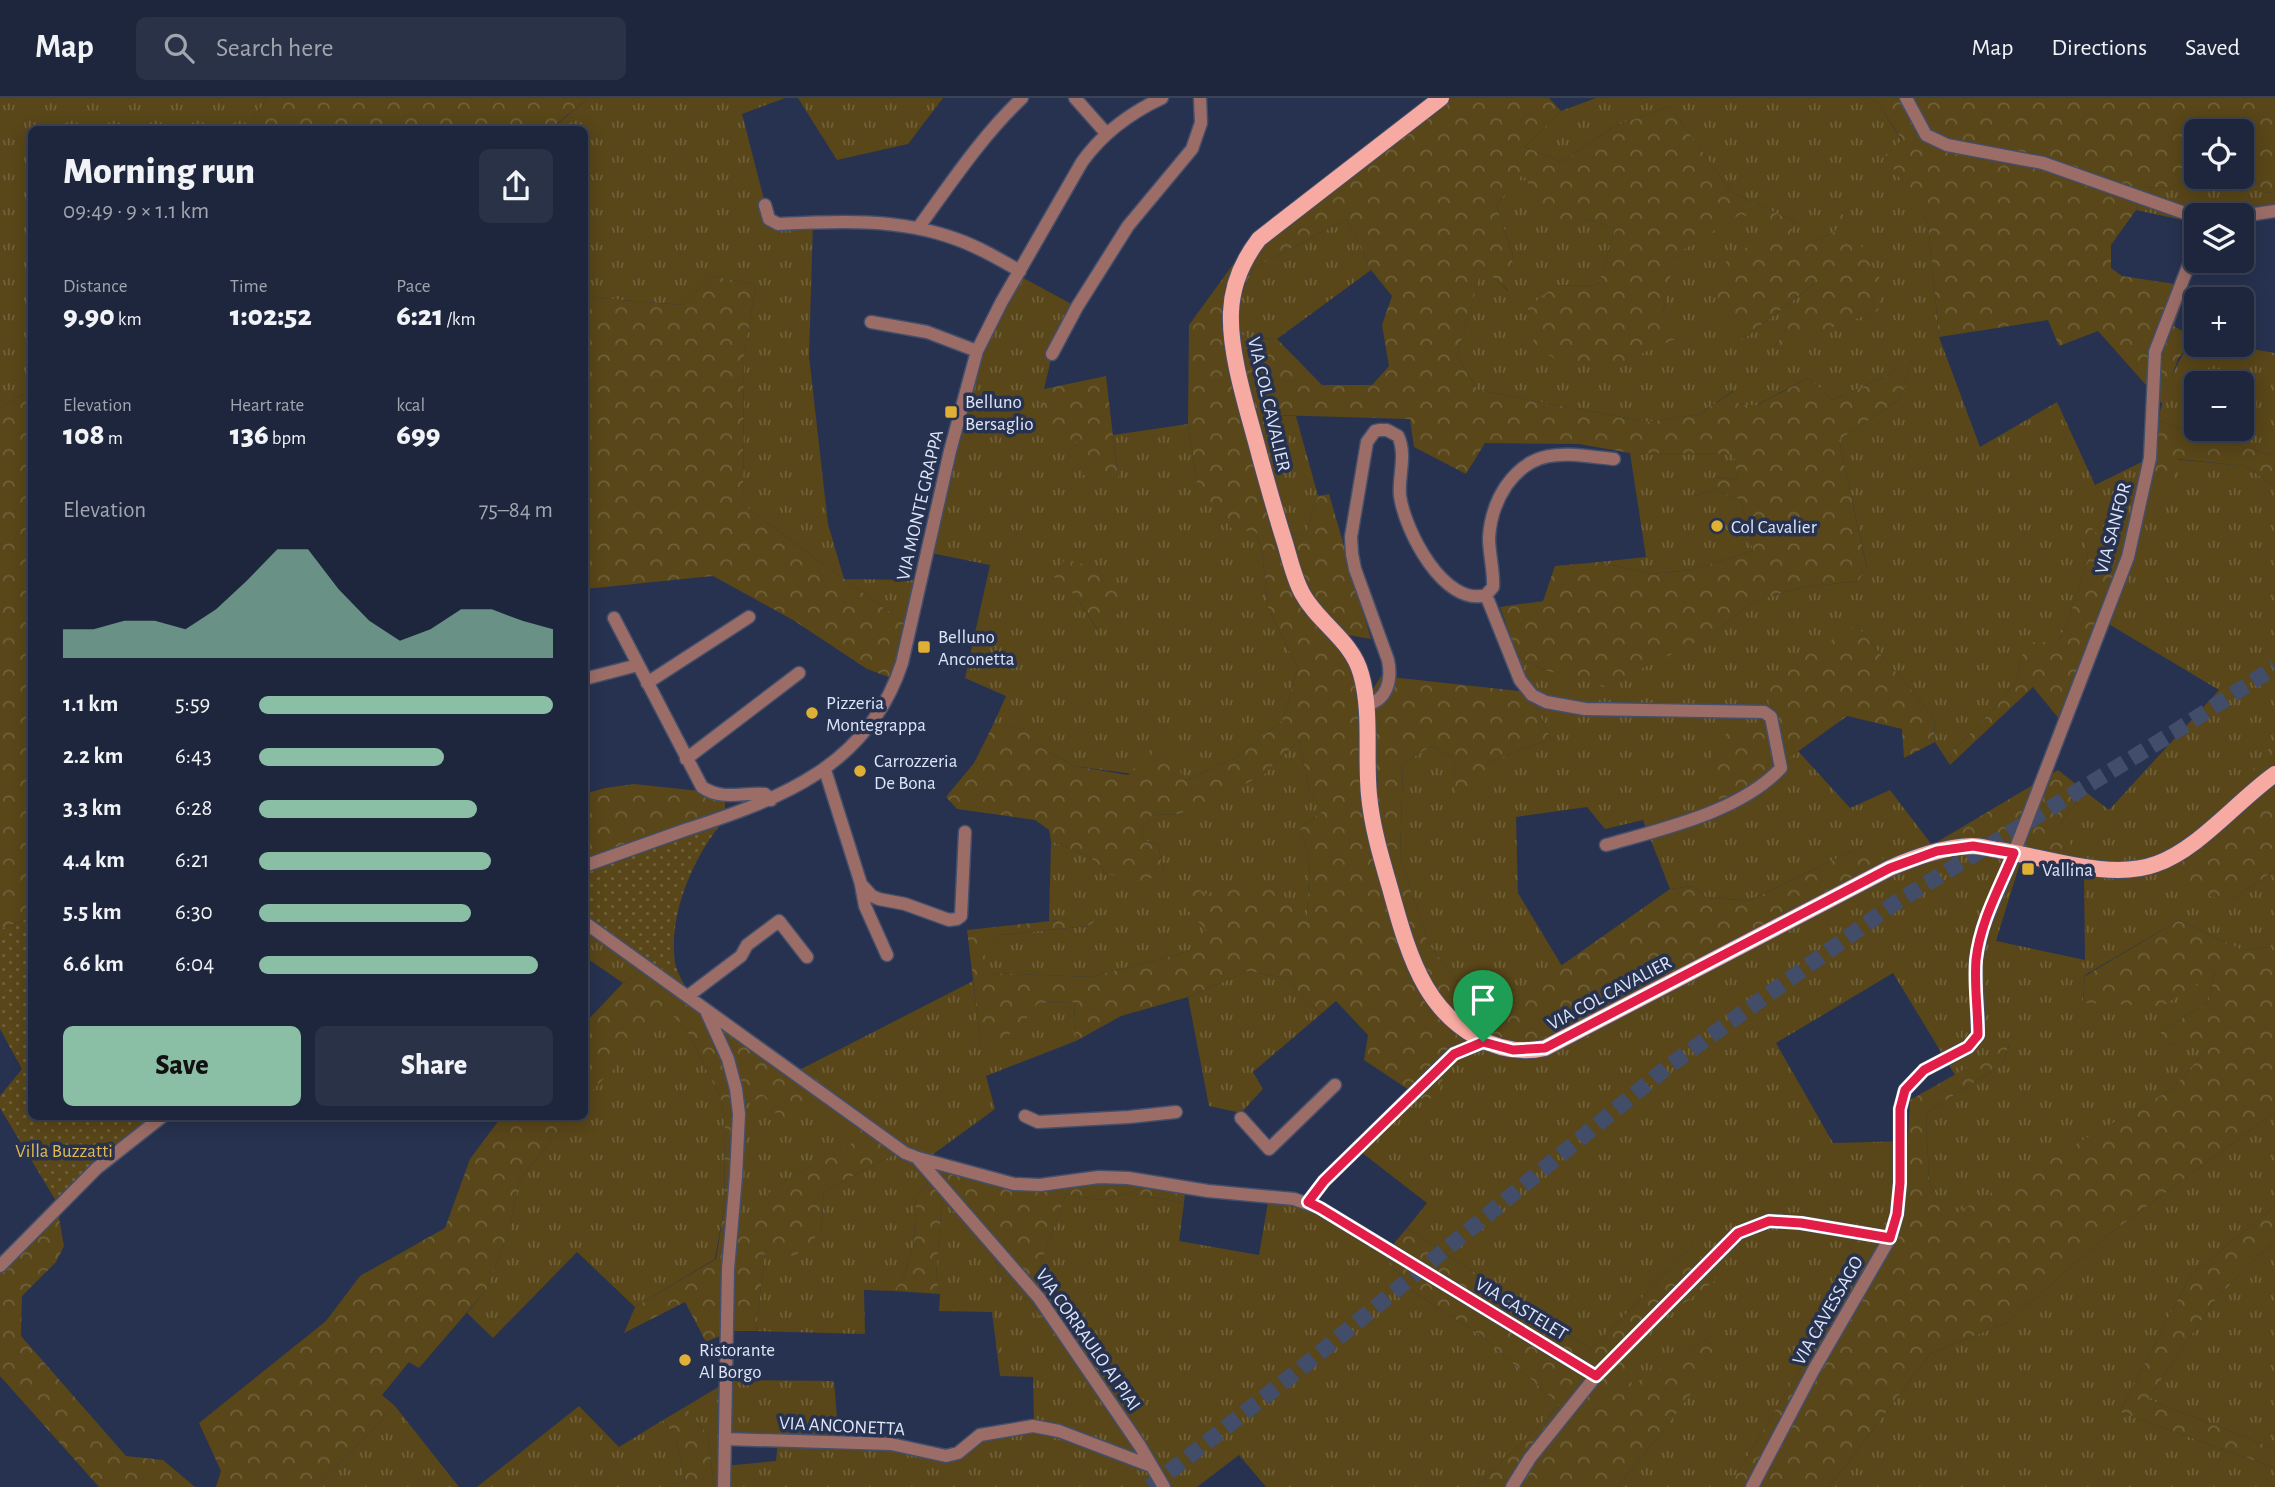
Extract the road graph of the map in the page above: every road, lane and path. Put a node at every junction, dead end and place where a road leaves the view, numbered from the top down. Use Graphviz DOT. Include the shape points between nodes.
graph roads {
  1 [pos="1022,98"];
  2 [pos="1075,98"];
  3 [pos="1162,98"];
  4 [pos="1200,98"];
  5 [pos="1441,98"];
  6 [pos="1906,98"];
  7 [pos="1106,133"];
  8 [pos="765,205"];
  9 [pos="2275,211"];
  10 [pos="2184,214"];
  11 [pos="2254,214"];
  12 [pos="918,228"];
  13 [pos="1020,271"];
  14 [pos="2186,273"];
  15 [pos="871,321"];
  16 [pos="977,351"];
  17 [pos="1052,354"];
  18 [pos="1614,459"];
  19 [pos="1486,596"];
  20 [pos="749,617"];
  21 [pos="614,618"];
  22 [pos="638,665"];
  23 [pos="799,673"];
  24 [pos="588,678"];
  25 [pos="647,682"];
  26 [pos="1366,705"];
  27 [pos="686,760"];
  28 [pos="825,770"];
  29 [pos="2275,774"];
  30 [pos="771,800"];
  31 [pos="965,832"];
  32 [pos="1606,845"];
  33 [pos="2014,853"];
  34 [pos="588,865"];
  35 [pos="861,884"];
  36 [pos="588,925"];
  37 [pos="887,955"];
  38 [pos="807,957"];
  39 [pos="688,996"];
  40 [pos="706,1010"];
  41 [pos="1483,1042"];
  42 [pos="1335,1085"];
  43 [pos="1176,1112"];
  44 [pos="1025,1116"];
  45 [pos="1241,1118"];
  46 [pos="158,1120"];
  47 [pos="918,1158"];
  48 [pos="1308,1202"];
  49 [pos="1890,1238"];
  50 [pos="0,1266"];
  51 [pos="1596,1376"];
  52 [pos="726,1439"];
  53 [pos="1151,1466"];
  54 [pos="724,1487"];
  55 [pos="1164,1487"];
  56 [pos="1512,1487"];
  57 [pos="1752,1487"];
  1 -- 12 [label="street" via="960,167"];
  2 -- 7 [label="street"];
  3 -- 7 [label="street, VIA MONTE GRAPPA"];
  4 -- 17 [label="street" via="1200,123 1192,149 1128,226"];
  5 -- 26 [label="main road, VIA COL CAVALIER" via="1259,239 1242,266 1231,302 1235,355 1295,577 1308,603 1355,657"];
  6 -- 10 [label="street" via="1926,135 1947,145 2043,163"];
  7 -- 13 [label="street, VIA MONTE GRAPPA" via="1082,162"];
  8 -- 12 [label="street" via="769,219 778,224 882,222"];
  9 -- 11 [label="street"];
  12 -- 13 [label="street" via="957,239"];
  13 -- 16 [label="street, VIA MONTE GRAPPA"];
  14 -- 33 [label="street, VIA SANFOR" via="2155,352 2150,457 2128,557"];
  15 -- 16 [label="street" via="928,332"];
  16 -- 28 [label="street, VIA MONTE GRAPPA" via="899,674 864,734"];
  18 -- 19 [label="street" via="1542,456 1517,472 1494,510 1489,538 1493,582"];
  19 -- 26 [label="street" via="1473,597 1454,589 1428,561 1402,505 1401,442 1387,430 1375,431 1365,449 1352,554 1390,674 1382,698"];
  19 -- 32 [label="street" via="1520,680 1532,695 1546,702 1585,709 1764,712 1771,718 1781,768 1771,779 1720,808 1675,826"];
  20 -- 25 [label="street"];
  21 -- 22 [label="street"];
  22 -- 24 [label="street"];
  22 -- 25 [label="street"];
  23 -- 27 [label="street"];
  25 -- 27 [label="street"];
  26 -- 41 [label="main road, VIA COL CAVALIER" via="1373,823 1398,917 1432,996"];
  27 -- 30 [label="street" via="709,792 765,794"];
  28 -- 30 [label="street, VIA MONTE GRAPPA"];
  28 -- 35 [label="street"];
  29 -- 33 [label="main road, VIA COL CAVALIER" via="2188,846 2155,865 2104,869"];
  30 -- 34 [label="street, VIA MONTE GRAPPA"];
  31 -- 35 [label="street" via="961,916 957,919 879,899"];
  33 -- 41 [label="main road, VIA COL CAVALIER" via="1973,846 1911,859 1555,1044 1524,1051"];
  33 -- 49 [label="street, VIA CAVESSAGO" via="1979,943 1978,1035 1968,1047 1924,1070 1905,1090 1900,1109 1897,1214"];
  35 -- 37 [label="street" via="865,906"];
  36 -- 39 [label="street"];
  38 -- 39 [label="street" via="779,921"];
  39 -- 40 [label="street"];
  40 -- 47 [label="street"];
  40 -- 52 [label="street" via="728,1059 739,1114 728,1269"];
  41 -- 48 [label="street" via="1454,1054"];
  42 -- 45 [label="street" via="1269,1149"];
  43 -- 44 [label="street" via="1038,1122"];
  46 -- 50 [label="street" via="97,1168"];
  47 -- 48 [label="street, VIA CASTELET" via="1014,1184 1115,1177"];
  47 -- 53 [label="street, VIA CORRAULO AI PIAI" via="1039,1298"];
  48 -- 51 [label="street, VIA CASTELET"];
  49 -- 51 [label="street" via="1769,1221 1738,1233"];
  49 -- 57 [label="street, VIA CAVESSAGO"];
  51 -- 56 [label="street"];
  52 -- 53 [label="street, VIA ANCONETTA" via="891,1444 946,1456 980,1435 1033,1426 1059,1431"];
  52 -- 54 [label="street"];
  53 -- 55 [label="street, VIA CORRAULO AI PIAI"];
}
